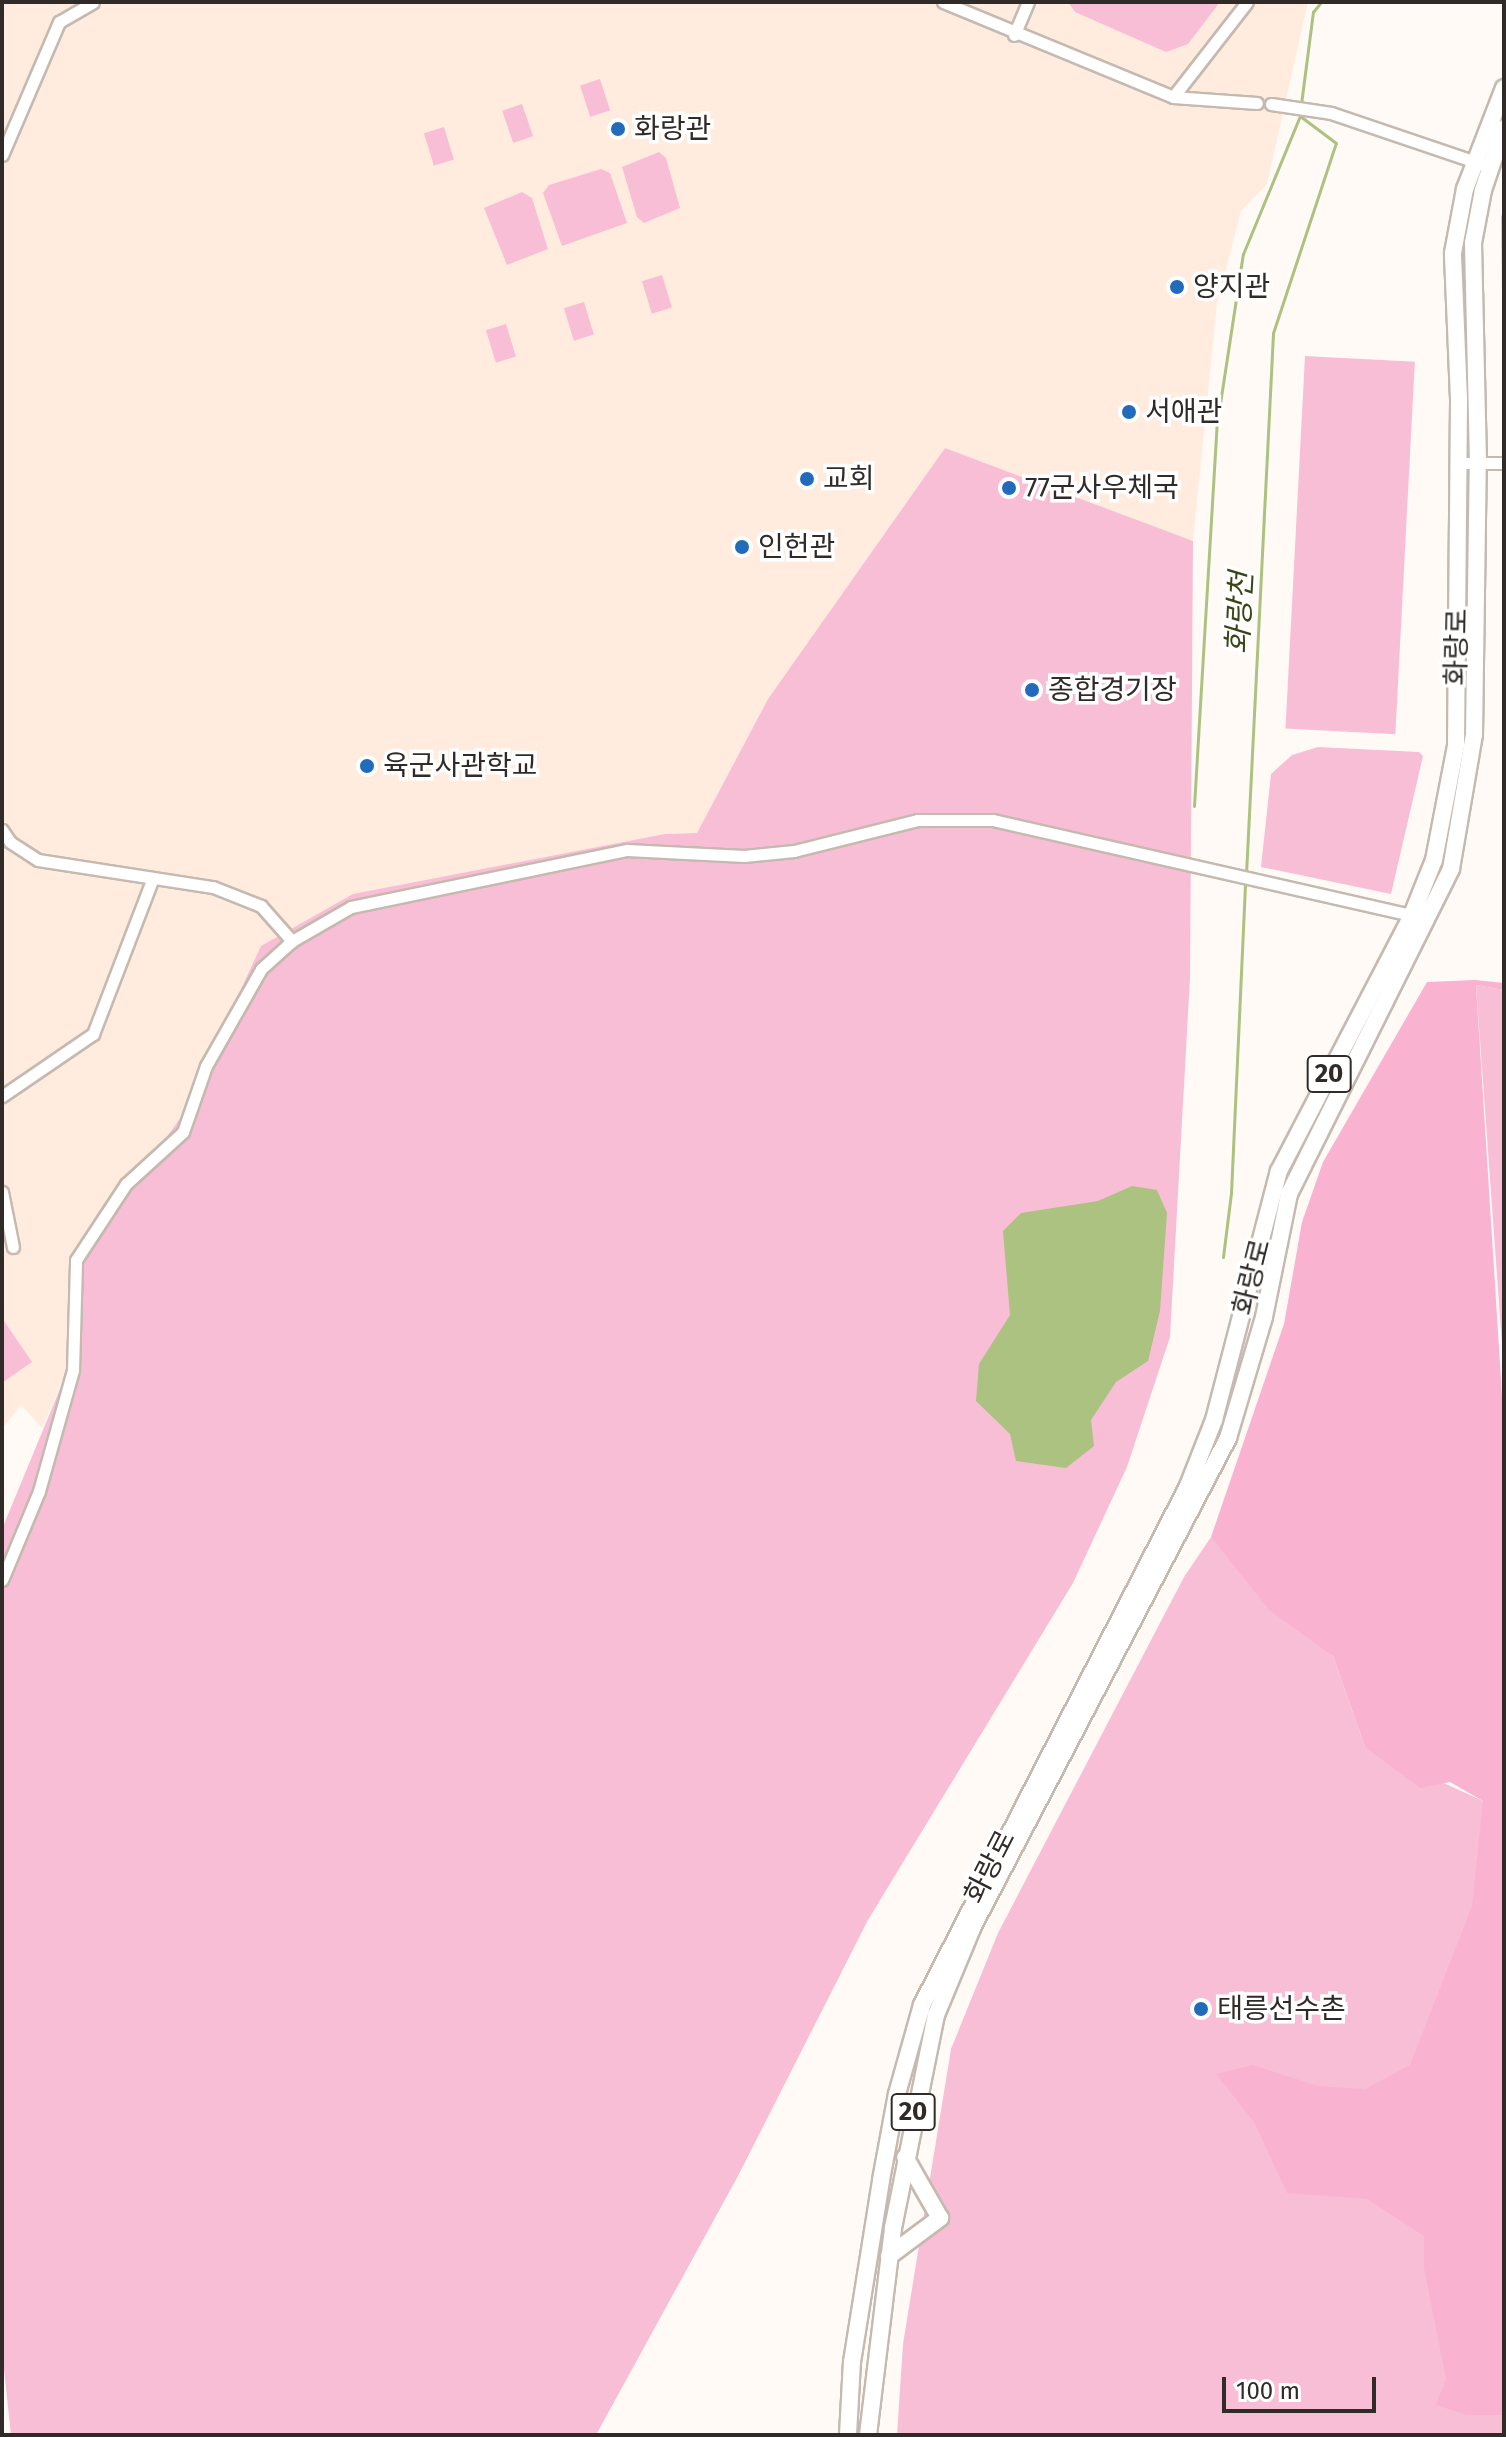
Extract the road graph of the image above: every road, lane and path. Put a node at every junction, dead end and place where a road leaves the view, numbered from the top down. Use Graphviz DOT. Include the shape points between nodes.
graph roads {
  1 [pos="93,2"];
  2 [pos="943,2"];
  3 [pos="1028,2"];
  4 [pos="1247,2"];
  5 [pos="1014,35"];
  6 [pos="1504,88"];
  7 [pos="1173,97"];
  8 [pos="1257,103"];
  9 [pos="1272,104"];
  10 [pos="1504,128"];
  11 [pos="2,155"];
  12 [pos="1482,164"];
  13 [pos="1459,463"];
  14 [pos="1478,463"];
  15 [pos="1504,463"];
  16 [pos="2,830"];
  17 [pos="153,878"];
  18 [pos="1419,917"];
  19 [pos="292,941"];
  20 [pos="2,1096"];
  21 [pos="2,1192"];
  22 [pos="13,1247"];
  23 [pos="2,1580"];
  24 [pos="897,2094"];
  25 [pos="905,2160"];
  26 [pos="889,2256"];
  27 [pos="868,2258"];
  28 [pos="880,2313"];
  29 [pos="848,2435"];
  30 [pos="868,2435"];
  1 -- 11 [label="street" via="59,22"];
  2 -- 5 [label="street"];
  3 -- 5 [label="street"];
  4 -- 7 [label="street"];
  5 -- 7 [label="street"];
  6 -- 12 [label="main road, 화랑로 / 20"];
  7 -- 8 [label="street"];
  9 -- 12 [label="street" via="1331,113"];
  10 -- 12 [label="main road, 화랑로 / 20"];
  12 -- 13 [label="main road, 화랑로 / 20" via="1453,253"];
  12 -- 14 [label="main road, 화랑로 / 20" via="1473,243"];
  13 -- 14 [label="street"];
  13 -- 18 [label="main road, 화랑로 / 20" via="1456,746"];
  14 -- 15 [label="street"];
  14 -- 18 [label="main road, 화랑로 / 20" via="1474,735 1451,869"];
  16 -- 17 [label="street" via="10,842 38,860"];
  17 -- 19 [label="street" via="213,887 261,906"];
  17 -- 20 [label="street" via="93,1034"];
  18 -- 19 [label="street" via="993,820 917,820 794,851 744,856 627,850 351,907"];
  18 -- 24 [label="main road, 화랑로 / 20" via="1279,1171 1218,1406 1188,1486 952,1941 922,2005"];
  18 -- 25 [label="main road, 화랑로 / 20" via="1289,1194 1264,1317 1228,1438 973,1926 936,2015"];
  19 -- 23 [label="street" via="253,983 206,1066 183,1132 126,1184 76,1260 73,1370 39,1491"];
  21 -- 22 [label="street"];
  24 -- 25 [label="main road" via="900,2105 890,2162 895,2167"];
  24 -- 27 [label="main road, 화랑로 / 20"];
  25 -- 26 [label="main road, 화랑로 / 20"];
  25 -- 26 [label="main road" via="940,2218"];
  26 -- 28 [label="main road, 화랑로 / 20"];
  27 -- 28 [label="main road" via="877,2256 871,2294"];
  27 -- 29 [label="main road, 화랑로 / 20" via="852,2362"];
  28 -- 30 [label="main road, 화랑로 / 20"];
}
